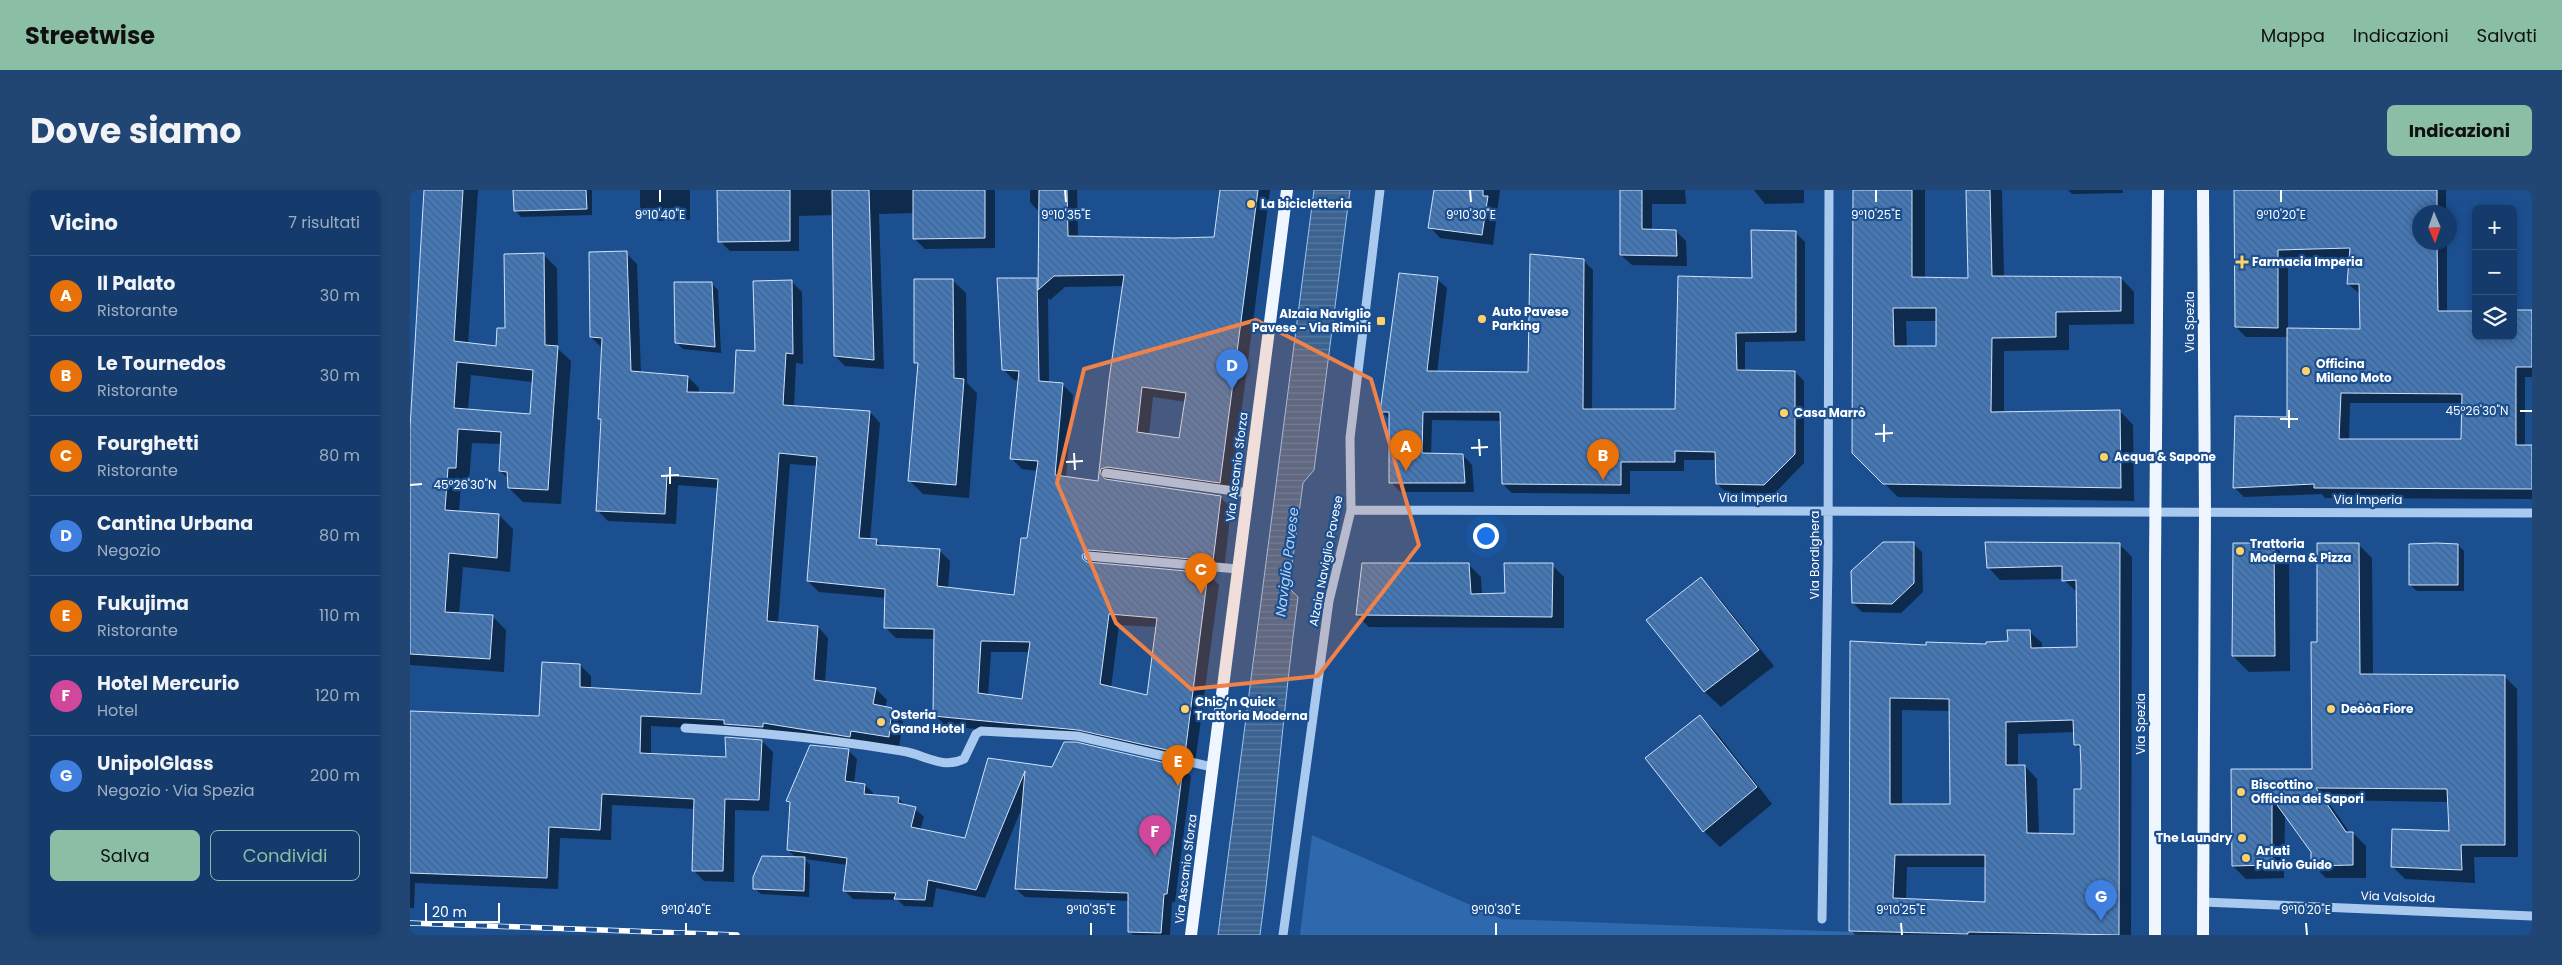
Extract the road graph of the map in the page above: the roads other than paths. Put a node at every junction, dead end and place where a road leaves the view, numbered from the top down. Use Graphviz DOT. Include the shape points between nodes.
graph roads {
  1 [pos="1287,190"];
  2 [pos="1380,190"];
  3 [pos="1829,190"];
  4 [pos="2158,190"];
  5 [pos="2204,190"];
  6 [pos="1106,473"];
  7 [pos="1248,493"];
  8 [pos="1351,510"];
  9 [pos="1828,511"];
  10 [pos="2156,513"];
  11 [pos="2205,513"];
  12 [pos="2532,513"];
  13 [pos="1088,556"];
  14 [pos="1238,569"];
  15 [pos="685,728"];
  16 [pos="1212,767"];
  17 [pos="2203,902"];
  18 [pos="2532,916"];
  19 [pos="1822,919"];
  20 [pos="1191,935"];
  21 [pos="1283,935"];
  22 [pos="2155,935"];
  23 [pos="2203,935"];
  1 -- 7 [label="main road, Via Ascanio Sforza"];
  2 -- 8 [label="street, Alzaia Naviglio Pavese" via="1350,438"];
  3 -- 9 [label="street, Via Bordighera"];
  4 -- 10 [label="main road, Via Spezia"];
  5 -- 11 [label="main road, Via Spezia"];
  6 -- 7 [label="street"];
  7 -- 14 [label="main road, Via Ascanio Sforza"];
  8 -- 9 [label="street, Via Imperia"];
  8 -- 21 [label="street, Alzaia Naviglio Pavese" via="1329,601"];
  9 -- 10 [label="street, Via Imperia"];
  9 -- 19 [label="street, Via Bordighera"];
  10 -- 11 [label="street"];
  10 -- 22 [label="main road, Via Spezia"];
  11 -- 12 [label="street, Via Imperia"];
  11 -- 17 [label="main road, Via Spezia"];
  13 -- 14 [label="street"];
  14 -- 16 [label="main road, Via Ascanio Sforza"];
  15 -- 16 [label="street" via="820,738 908,752 945,765 964,759 981,731 1063,734"];
  16 -- 20 [label="main road, Via Ascanio Sforza"];
  17 -- 18 [label="street, Via Valsolda"];
  17 -- 23 [label="main road, Via Spezia"];
}
